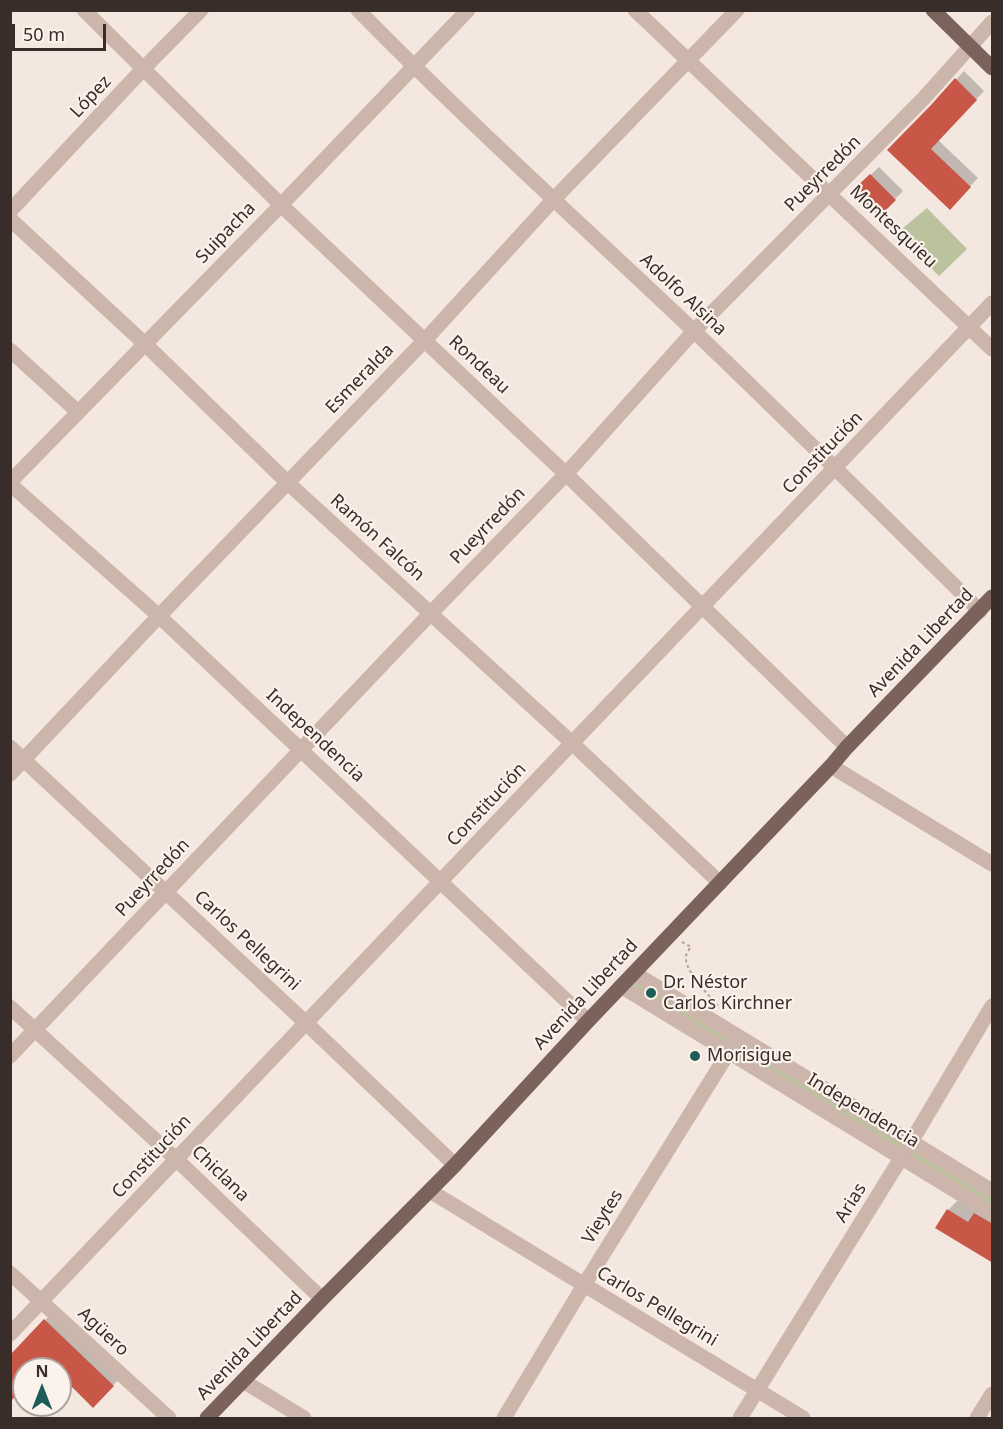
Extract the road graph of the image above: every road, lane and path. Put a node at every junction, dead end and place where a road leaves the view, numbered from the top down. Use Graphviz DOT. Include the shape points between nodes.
graph roads {
  1 [pos="84,10"];
  2 [pos="201,10"];
  3 [pos="358,10"];
  4 [pos="468,10"];
  5 [pos="635,10"];
  6 [pos="737,10"];
  7 [pos="933,10"];
  8 [pos="993,22"];
  9 [pos="970,46"];
  10 [pos="688,61"];
  11 [pos="413,67"];
  12 [pos="993,68"];
  13 [pos="143,69"];
  14 [pos="830,194"];
  15 [pos="553,200"];
  16 [pos="281,205"];
  17 [pos="10,211"];
  18 [pos="10,219"];
  19 [pos="993,303"];
  20 [pos="970,327"];
  21 [pos="694,331"];
  22 [pos="425,340"];
  23 [pos="145,344"];
  24 [pos="993,349"];
  25 [pos="10,350"];
  26 [pos="78,412"];
  27 [pos="836,468"];
  28 [pos="566,474"];
  29 [pos="287,482"];
  30 [pos="10,483"];
  31 [pos="993,597"];
  32 [pos="703,606"];
  33 [pos="980,611"];
  34 [pos="431,614"];
  35 [pos="159,616"];
  36 [pos="572,743"];
  37 [pos="10,747"];
  38 [pos="847,747"];
  39 [pos="302,750"];
  40 [pos="24,760"];
  41 [pos="831,766"];
  42 [pos="10,774"];
  43 [pos="993,864"];
  44 [pos="441,881"];
  45 [pos="720,883"];
  46 [pos="166,892"];
  47 [pos="670,935"];
  48 [pos="634,973"];
  49 [pos="621,986"];
  50 [pos="993,1006"];
  51 [pos="10,1007"];
  52 [pos="588,1021"];
  53 [pos="306,1023"];
  54 [pos="720,1025"];
  55 [pos="35,1031"];
  56 [pos="738,1037"];
  57 [pos="729,1053"];
  58 [pos="10,1056"];
  59 [pos="911,1142"];
  60 [pos="902,1158"];
  61 [pos="176,1159"];
  62 [pos="455,1166"];
  63 [pos="430,1191"];
  64 [pos="993,1191"];
  65 [pos="993,1213"];
  66 [pos="10,1273"];
  67 [pos="584,1285"];
  68 [pos="322,1299"];
  69 [pos="42,1302"];
  70 [pos="10,1334"];
  71 [pos="243,1381"];
  72 [pos="757,1391"];
  73 [pos="993,1394"];
  74 [pos="169,1419"];
  75 [pos="207,1419"];
  76 [pos="304,1419"];
  77 [pos="504,1419"];
  78 [pos="740,1419"];
  79 [pos="803,1419"];
  80 [pos="977,1419"];
  1 -- 13 [label="street, Rondeau"];
  2 -- 13 [label="street, López"];
  3 -- 11 [label="street, Adolfo Alsina"];
  4 -- 11 [label="street, Suipacha"];
  5 -- 10 [label="street, Montesquieu"];
  6 -- 10 [label="street, Esmeralda"];
  7 -- 9 [label="main road"];
  8 -- 9 [label="street, Pueyrredón"];
  9 -- 12 [label="main road"];
  9 -- 14 [label="street, Pueyrredón"];
  10 -- 14 [label="street, Montesquieu"];
  10 -- 15 [label="street, Esmeralda"];
  11 -- 15 [label="street, Adolfo Alsina"];
  11 -- 16 [label="street, Suipacha"];
  13 -- 16 [label="street, Rondeau"];
  13 -- 17 [label="street, López"];
  14 -- 20 [label="street, Montesquieu"];
  14 -- 21 [label="street, Pueyrredón"];
  15 -- 21 [label="street, Adolfo Alsina"];
  15 -- 22 [label="street, Esmeralda"];
  16 -- 22 [label="street, Rondeau"];
  16 -- 23 [label="street, Suipacha"];
  18 -- 23 [label="street, Ramón Falcón"];
  19 -- 20 [label="street, Constitución"];
  20 -- 24 [label="street, Montesquieu"];
  20 -- 27 [label="street, Constitución"];
  21 -- 27 [label="street, Adolfo Alsina"];
  21 -- 28 [label="street, Pueyrredón"];
  22 -- 28 [label="street, Rondeau"];
  22 -- 29 [label="street, Esmeralda"];
  23 -- 26 [label="street, Suipacha"];
  23 -- 29 [label="street, Ramón Falcón"];
  25 -- 26 [label="street"];
  26 -- 30 [label="street, Suipacha"];
  27 -- 32 [label="street, Constitución"];
  27 -- 33 [label="street, Adolfo Alsina"];
  28 -- 32 [label="street, Rondeau"];
  28 -- 34 [label="street, Pueyrredón"];
  29 -- 34 [label="street, Ramón Falcón"];
  29 -- 35 [label="street, Esmeralda"];
  30 -- 35 [label="street, Independencia"];
  31 -- 33 [label="main road, Avenida Libertad"];
  32 -- 36 [label="street, Constitución"];
  32 -- 38 [label="street, Rondeau"];
  33 -- 38 [label="main road, Avenida Libertad"];
  34 -- 36 [label="street, Ramón Falcón"];
  34 -- 39 [label="street, Pueyrredón"];
  35 -- 39 [label="street, Independencia"];
  35 -- 40 [label="street, Esmeralda"];
  36 -- 44 [label="street, Constitución"];
  36 -- 45 [label="street, Ramón Falcón"];
  37 -- 40 [label="street, Carlos Pellegrini"];
  38 -- 41 [label="main road, Avenida Libertad"];
  39 -- 44 [label="street, Independencia"];
  39 -- 46 [label="street, Pueyrredón"];
  40 -- 42 [label="street, Esmeralda"];
  40 -- 46 [label="street, Carlos Pellegrini"];
  41 -- 43 [label="street"];
  41 -- 45 [label="main road, Avenida Libertad"];
  44 -- 52 [label="street, Independencia"];
  44 -- 53 [label="street, Constitución"];
  45 -- 47 [label="main road, Avenida Libertad"];
  46 -- 53 [label="street, Carlos Pellegrini"];
  46 -- 55 [label="street, Pueyrredón"];
  47 -- 48 [label="main road, Avenida Libertad"];
  47 -- 54 [label="path" via="691,947 686,960 698,982 726,1014"];
  48 -- 49 [label="main road, Avenida Libertad"];
  48 -- 54 [label="street, Independencia"];
  49 -- 52 [label="main road, Avenida Libertad"];
  49 -- 57 [label="street, Independencia"];
  50 -- 59 [label="street, Arias"];
  51 -- 55 [label="street, Chiclana"];
  52 -- 62 [label="main road, Avenida Libertad"];
  53 -- 61 [label="street, Constitución"];
  53 -- 62 [label="street, Carlos Pellegrini"];
  54 -- 56 [label="street, Independencia"];
  55 -- 58 [label="street, Pueyrredón"];
  55 -- 61 [label="street, Chiclana"];
  56 -- 57 [label="street, Vieytes"];
  56 -- 59 [label="street, Independencia"];
  57 -- 60 [label="street, Independencia"];
  57 -- 67 [label="street, Vieytes"];
  59 -- 60 [label="street, Arias"];
  59 -- 64 [label="street, Independencia"];
  60 -- 65 [label="street, Independencia"];
  60 -- 72 [label="street, Arias"];
  61 -- 68 [label="street, Chiclana"];
  61 -- 69 [label="street, Constitución"];
  62 -- 63 [label="main road, Avenida Libertad"];
  63 -- 67 [label="street, Carlos Pellegrini"];
  63 -- 68 [label="main road, Avenida Libertad"];
  66 -- 69 [label="street, Agüero"];
  67 -- 72 [label="street, Carlos Pellegrini"];
  67 -- 77 [label="street, Vieytes"];
  68 -- 71 [label="main road, Avenida Libertad"];
  69 -- 70 [label="street, Constitución"];
  69 -- 74 [label="street, Agüero"];
  71 -- 75 [label="main road, Avenida Libertad"];
  71 -- 76 [label="street"];
  72 -- 78 [label="street, Arias"];
  72 -- 79 [label="street, Carlos Pellegrini"];
  73 -- 80 [label="street"];
}
